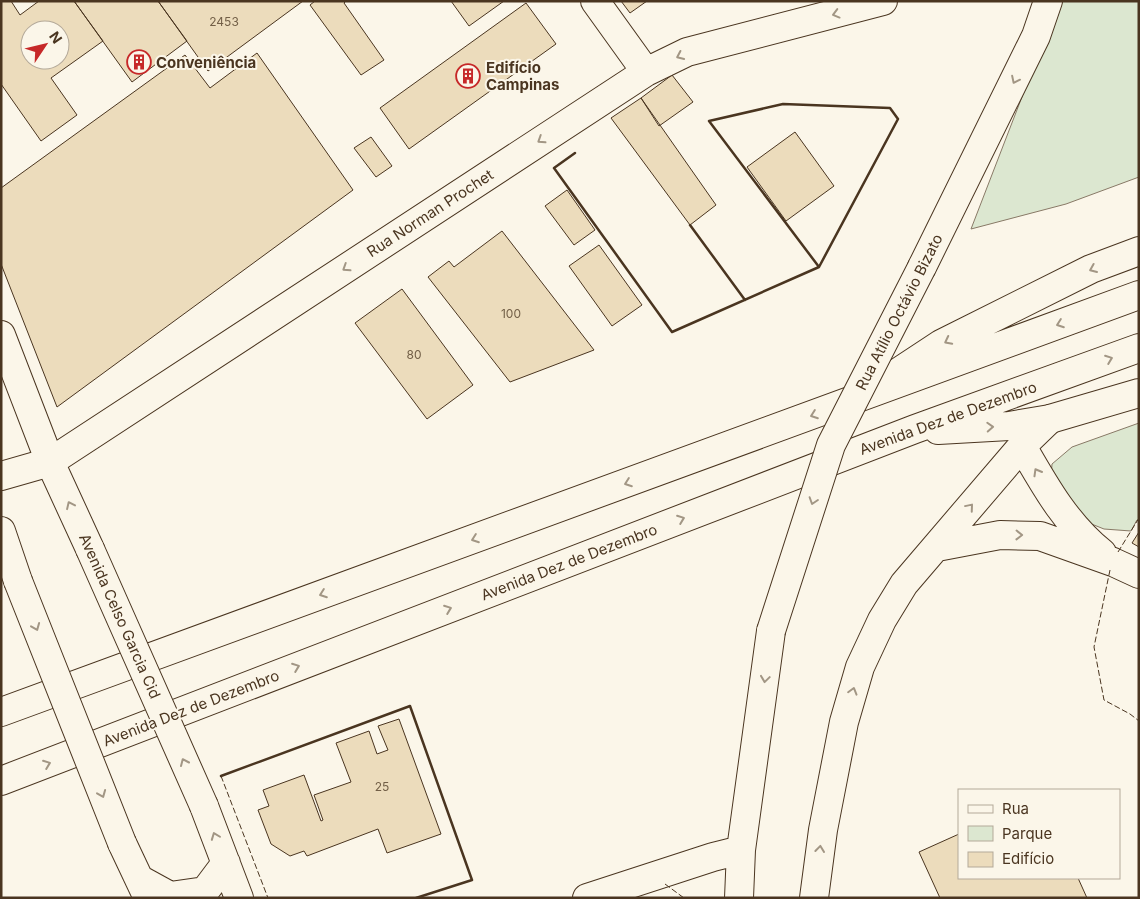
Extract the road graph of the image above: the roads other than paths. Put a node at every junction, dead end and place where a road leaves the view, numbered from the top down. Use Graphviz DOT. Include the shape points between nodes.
graph roads {
  1 [pos="595,1"];
  2 [pos="884,1"];
  3 [pos="1048,1"];
  4 [pos="646,72"];
  5 [pos="1139,251"];
  6 [pos="1139,295"];
  7 [pos="1,334"];
  8 [pos="1139,348"];
  9 [pos="1139,393"];
  10 [pos="859,398"];
  11 [pos="1050,419"];
  12 [pos="907,432"];
  13 [pos="1022,446"];
  14 [pos="50,462"];
  15 [pos="1,476"];
  16 [pos="1,531"];
  17 [pos="937,547"];
  18 [pos="1113,562"];
  19 [pos="1139,574"];
  20 [pos="1,712"];
  21 [pos="1,781"];
  22 [pos="741,850"];
  23 [pos="226,863"];
  24 [pos="143,888"];
  25 [pos="239,898"];
  26 [pos="587,898"];
  27 [pos="739,898"];
  28 [pos="814,898"];
  1 -- 4 [label="main road"];
  2 -- 4 [label="main road, Rua Norman Prochet, one-way" via="686,52"];
  3 -- 22 [label="main road, Rua Atílio Octávio Bizato, one-way, bridge" via="1036,36 831,445 771,631"];
  4 -- 14 [label="main road, Rua Norman Prochet, one-way"];
  5 -- 10 [label="main road, one-way" via="1092,269 940,344"];
  6 -- 10 [label="main road, one-way"];
  7 -- 14 [label="main road, Avenida Celso Garcia Cid"];
  12 -- 8 [label="main road, Avenida Dez de Dezembro, one-way"];
  9 -- 11 [label="main road"];
  10 -- 20 [label="main road, one-way"];
  12 -- 11 [label="main road, one-way" via="1009,426"];
  11 -- 13 [label="main road"];
  21 -- 12 [label="main road, Avenida Dez de Dezembro, one-way"];
  17 -- 13 [label="main road, one-way"];
  18 -- 13 [label="main road, one-way" via="1084,539 1050,496"];
  14 -- 15 [label="main road, Rua Norman Prochet"];
  23 -- 14 [label="main road, Avenida Celso Garcia Cid, one-way, bridge" via="204,806"];
  16 -- 24 [label="main road, one-way, bridge" via="18,582"];
  17 -- 18 [label="main road, one-way" via="1000,535 1040,536"];
  28 -- 17 [label="main road, one-way" via="832,775 860,667 882,620 904,584"];
  18 -- 19 [label="main road"];
  22 -- 26 [label="main road"];
  22 -- 27 [label="main road, Rua Atílio Octávio Bizato"];
  23 -- 24 [label="main road" via="205,891 170,896"];
  23 -- 25 [label="main road, Avenida Celso Garcia Cid"];
}
